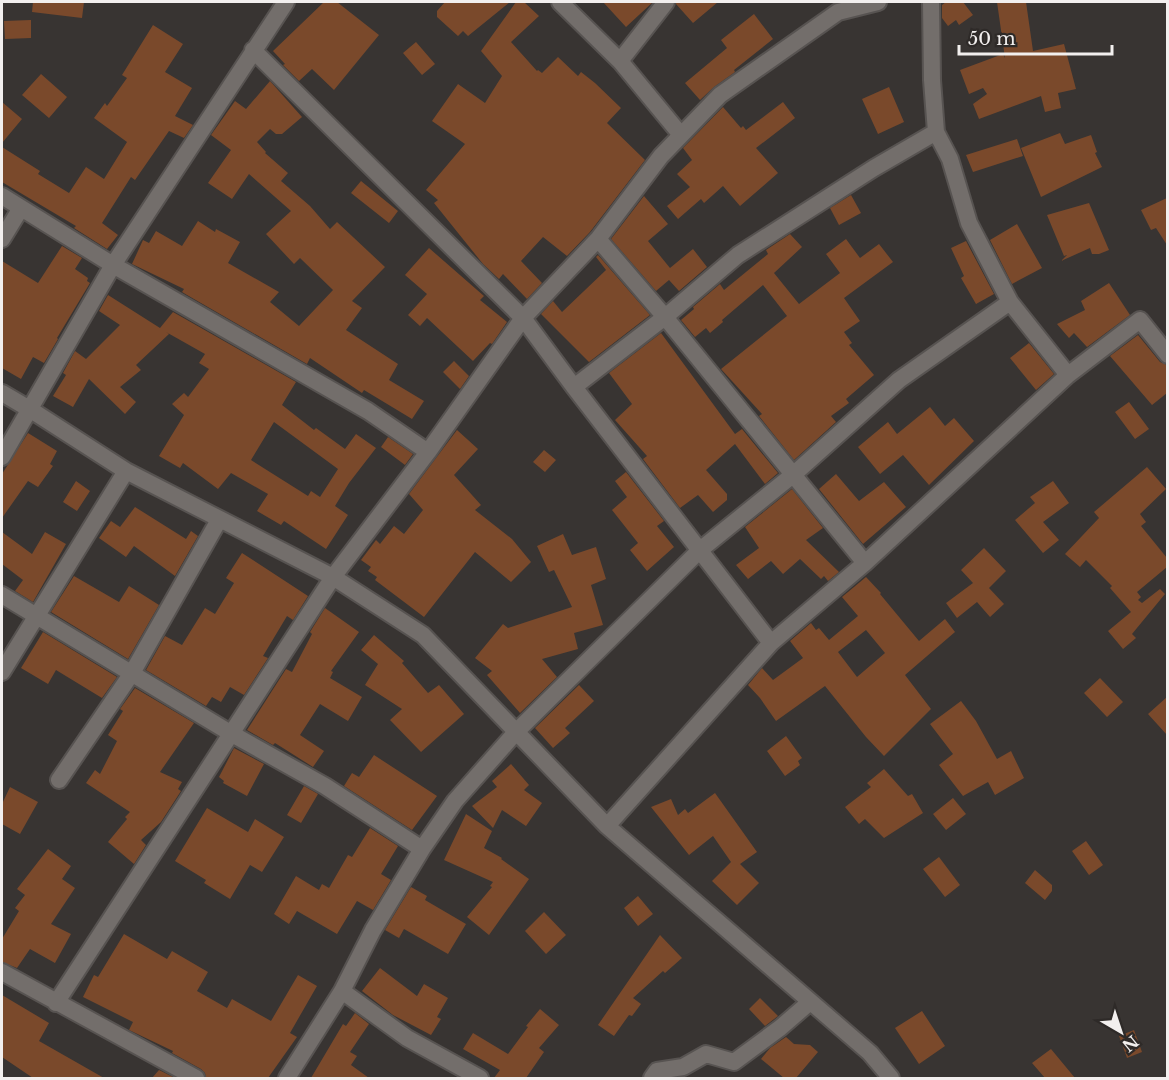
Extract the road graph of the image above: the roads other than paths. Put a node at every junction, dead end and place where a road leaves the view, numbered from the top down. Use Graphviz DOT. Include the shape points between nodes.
graph roads {
  1 [pos="286,2"];
  2 [pos="560,2"];
  3 [pos="666,2"];
  4 [pos="878,2"];
  5 [pos="931,2"];
  6 [pos="253,50"];
  7 [pos="620,61"];
  8 [pos="936,132"];
  9 [pos="681,135"];
  10 [pos="2,196"];
  11 [pos="21,208"];
  12 [pos="2,239"];
  13 [pos="598,239"];
  14 [pos="113,265"];
  15 [pos="1010,302"];
  16 [pos="666,317"];
  17 [pos="523,318"];
  18 [pos="1167,355"];
  19 [pos="1068,375"];
  20 [pos="574,387"];
  21 [pos="2,393"];
  22 [pos="31,410"];
  23 [pos="429,452"];
  24 [pos="2,457"];
  25 [pos="126,471"];
  26 [pos="795,474"];
  27 [pos="219,520"];
  28 [pos="700,550"];
  29 [pos="865,563"];
  30 [pos="333,577"];
  31 [pos="2,596"];
  32 [pos="36,617"];
  33 [pos="771,643"];
  34 [pos="2,672"];
  35 [pos="132,673"];
  36 [pos="516,732"];
  37 [pos="232,734"];
  38 [pos="59,780"];
  39 [pos="607,826"];
  40 [pos="422,849"];
  41 [pos="2,972"];
  42 [pos="342,991"];
  43 [pos="810,1002"];
  44 [pos="56,1003"];
  45 [pos="196,1078"];
  46 [pos="286,1078"];
  47 [pos="480,1078"];
  48 [pos="652,1078"];
  49 [pos="891,1078"];
  1 -- 6 [label="street"];
  2 -- 7 [label="street"];
  3 -- 7 [label="street"];
  4 -- 9 [label="street" via="837,12 720,95"];
  5 -- 8 [label="street"];
  6 -- 14 [label="street"];
  6 -- 17 [label="street"];
  7 -- 9 [label="street"];
  8 -- 15 [label="street" via="950,159 969,224"];
  8 -- 16 [label="street" via="738,255"];
  9 -- 13 [label="street"];
  10 -- 11 [label="street"];
  11 -- 12 [label="street"];
  11 -- 14 [label="street"];
  13 -- 16 [label="street"];
  13 -- 17 [label="street"];
  14 -- 22 [label="street"];
  14 -- 23 [label="street" via="368,411"];
  15 -- 19 [label="street"];
  15 -- 26 [label="street" via="899,380"];
  16 -- 20 [label="street"];
  16 -- 26 [label="street"];
  17 -- 20 [label="street"];
  17 -- 23 [label="street"];
  18 -- 19 [label="street" via="1140,320"];
  19 -- 29 [label="street"];
  20 -- 28 [label="street"];
  21 -- 22 [label="street"];
  22 -- 24 [label="street"];
  22 -- 25 [label="street"];
  23 -- 30 [label="street"];
  25 -- 27 [label="street"];
  25 -- 32 [label="street"];
  26 -- 28 [label="street"];
  26 -- 29 [label="street"];
  27 -- 30 [label="street"];
  27 -- 35 [label="street"];
  28 -- 33 [label="street"];
  28 -- 36 [label="street"];
  29 -- 33 [label="street"];
  30 -- 36 [label="street" via="423,635"];
  30 -- 37 [label="street"];
  31 -- 32 [label="street"];
  32 -- 34 [label="street"];
  32 -- 35 [label="street"];
  33 -- 39 [label="street"];
  35 -- 37 [label="street"];
  35 -- 38 [label="street"];
  36 -- 39 [label="street"];
  36 -- 40 [label="street" via="455,801"];
  37 -- 40 [label="street" via="325,786"];
  37 -- 44 [label="street"];
  39 -- 43 [label="street"];
  40 -- 42 [label="street"];
  41 -- 44 [label="street"];
  42 -- 46 [label="street"];
  42 -- 47 [label="street" via="407,1038"];
  43 -- 48 [label="street" via="734,1062 706,1054 683,1066 657,1071"];
  43 -- 49 [label="street" via="870,1053"];
  44 -- 45 [label="street"];
}
